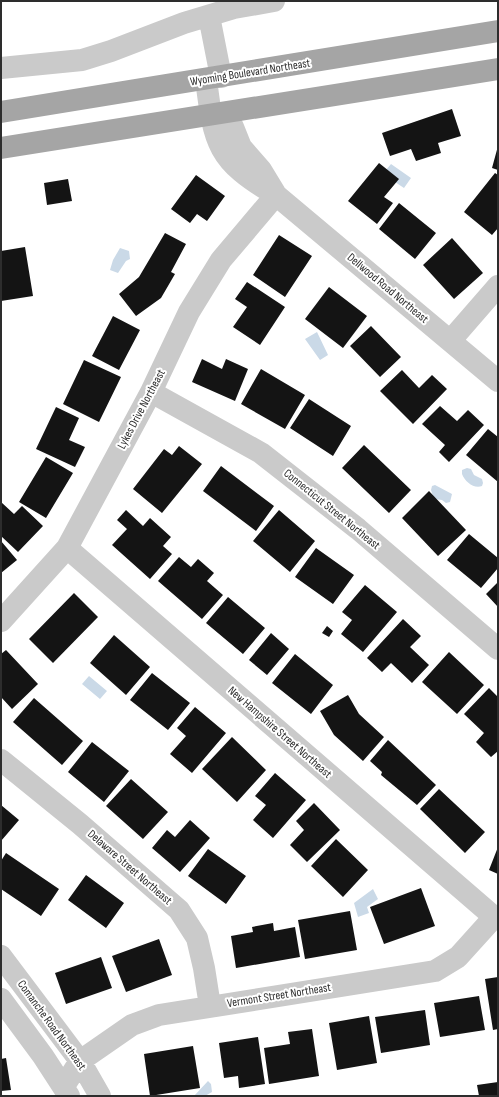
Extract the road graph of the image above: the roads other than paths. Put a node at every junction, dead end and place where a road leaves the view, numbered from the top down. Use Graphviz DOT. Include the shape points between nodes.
graph roads {
  1 [pos="274,1"];
  2 [pos="209,16"];
  3 [pos="498,31"];
  4 [pos="1,68"];
  5 [pos="498,69"];
  6 [pos="214,78"];
  7 [pos="1,112"];
  8 [pos="211,115"];
  9 [pos="1,148"];
  10 [pos="276,195"];
  11 [pos="498,286"];
  12 [pos="451,340"];
  13 [pos="498,381"];
  14 [pos="151,392"];
  15 [pos="67,548"];
  16 [pos="1,621"];
  17 [pos="498,649"];
  18 [pos="1,760"];
  19 [pos="496,918"];
  20 [pos="1,956"];
  21 [pos="3,1005"];
  22 [pos="210,1006"];
  23 [pos="80,1061"];
  24 [pos="66,1091"];
  25 [pos="100,1096"];
  1 -- 2 [label="street" via="234,8"];
  2 -- 4 [label="street" via="82,60"];
  2 -- 6 [label="street"];
  3 -- 6 [label="main road, Wyoming Boulevard Northeast"];
  5 -- 8 [label="main road"];
  6 -- 7 [label="main road, Wyoming Boulevard Northeast"];
  6 -- 8 [label="street"];
  8 -- 9 [label="main road"];
  8 -- 10 [label="street, Dellwood Road Northeast" via="233,127 241,147 261,170"];
  10 -- 12 [label="street, Dellwood Road Northeast"];
  10 -- 14 [label="street, Lykes Drive Northeast" via="221,260 189,312"];
  11 -- 12 [label="street"];
  12 -- 13 [label="street, Dellwood Road Northeast"];
  14 -- 15 [label="street, Lykes Drive Northeast"];
  14 -- 17 [label="street, Connecticut Street Northeast" via="261,453 358,529"];
  15 -- 16 [label="street, Lykes Drive Northeast"];
  15 -- 19 [label="street, New Hampshire Street Northeast"];
  18 -- 22 [label="street, Delaware Street Northeast" via="179,910 197,938"];
  19 -- 22 [label="street, Vermont Street Northeast" via="458,957 435,971"];
  20 -- 23 [label="street, Comanche Road Northeast"];
  21 -- 24 [label="street, Comanche Road Northeast"];
  22 -- 23 [label="street, Vermont Street Northeast" via="159,1015 132,1025"];
  23 -- 24 [label="street, Vermont Street Northeast"];
  23 -- 25 [label="street, Comanche Road Northeast"];
}
